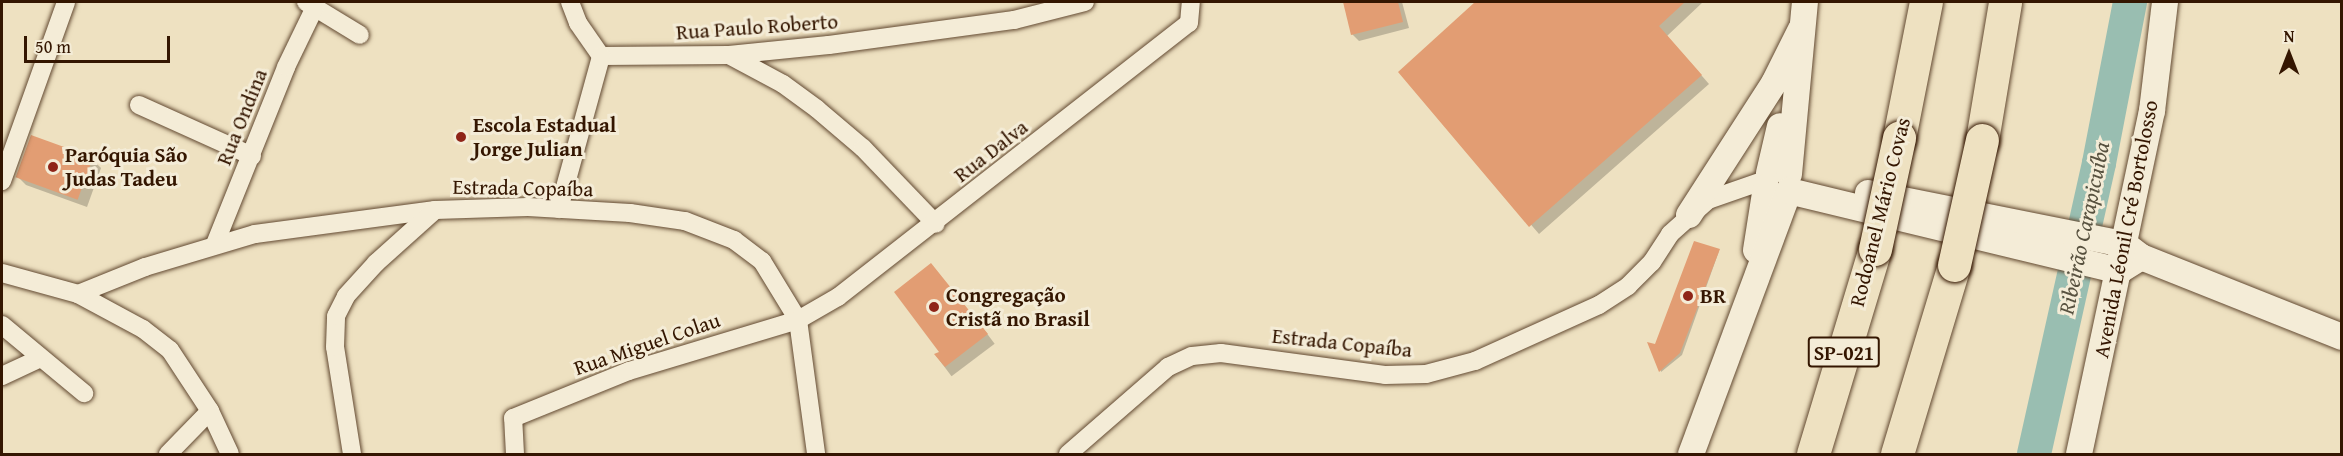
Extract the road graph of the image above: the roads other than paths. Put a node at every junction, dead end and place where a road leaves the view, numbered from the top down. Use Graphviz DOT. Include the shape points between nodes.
graph roads {
  1 [pos="66,2"];
  2 [pos="570,2"];
  3 [pos="1085,2"];
  4 [pos="1191,2"];
  5 [pos="1805,2"];
  6 [pos="1926,2"];
  7 [pos="2005,2"];
  8 [pos="2165,2"];
  9 [pos="310,4"];
  10 [pos="1801,29"];
  11 [pos="360,34"];
  12 [pos="729,55"];
  13 [pos="601,56"];
  14 [pos="140,105"];
  15 [pos="252,156"];
  16 [pos="2,181"];
  17 [pos="1778,181"];
  18 [pos="559,209"];
  19 [pos="435,210"];
  20 [pos="1689,215"];
  21 [pos="936,224"];
  22 [pos="215,244"];
  23 [pos="2122,247"];
  24 [pos="2108,268"];
  25 [pos="2,273"];
  26 [pos="78,294"];
  27 [pos="798,320"];
  28 [pos="2,325"];
  29 [pos="2342,337"];
  30 [pos="38,359"];
  31 [pos="2,376"];
  32 [pos="84,393"];
  33 [pos="210,411"];
  34 [pos="168,454"];
  35 [pos="230,454"];
  36 [pos="352,454"];
  37 [pos="515,454"];
  38 [pos="816,454"];
  39 [pos="1068,454"];
  40 [pos="1691,454"];
  41 [pos="1813,454"];
  42 [pos="1897,454"];
  43 [pos="2079,454"];
  1 -- 16 [label="street"];
  2 -- 13 [label="street" via="578,23"];
  3 -- 12 [label="street, Rua Paulo Roberto" via="1014,20"];
  4 -- 21 [label="street, Rua Dalva" via="1189,23"];
  5 -- 10 [label="main road"];
  6 -- 41 [label="highway, Rodoanel Mário Covas / SP-021, bridge" via="1875,249"];
  7 -- 42 [label="highway, bridge" via="1982,140 1954,265"];
  8 -- 23 [label="main road, Avenida Léonil Cré Bortolosso" via="2152,111"];
  9 -- 11 [label="street"];
  9 -- 15 [label="street, Rua Ondina"];
  10 -- 17 [label="main road"];
  10 -- 20 [label="main road" via="1774,83"];
  12 -- 13 [label="street, Rua Paulo Roberto"];
  12 -- 21 [label="street" via="783,84 817,109 863,148"];
  13 -- 18 [label="street"];
  14 -- 15 [label="street"];
  15 -- 22 [label="street, Rua Ondina"];
  17 -- 20 [label="street, Estrada Copaíba" via="1708,200"];
  17 -- 23 [label="main road" via="2075,232"];
  17 -- 24 [label="main road" via="2068,261"];
  17 -- 40 [label="main road" via="1747,307"];
  18 -- 19 [label="street, Estrada Copaíba"];
  18 -- 27 [label="street, Estrada Copaíba" via="685,221 734,240 762,261"];
  19 -- 22 [label="street, Estrada Copaíba" via="255,234"];
  19 -- 36 [label="street" via="376,263 346,296 336,316 335,346"];
  20 -- 39 [label="street, Estrada Copaíba" via="1628,286 1546,331 1475,361 1426,374 1385,375 1221,353 1192,356 1168,367"];
  21 -- 27 [label="street, Rua Dalva" via="864,279"];
  22 -- 26 [label="street, Estrada Copaíba"];
  23 -- 24 [label="main road"];
  23 -- 29 [label="main road"];
  24 -- 43 [label="main road, Avenida Léonil Cré Bortolosso"];
  25 -- 26 [label="street"];
  26 -- 33 [label="street" via="115,311 170,350"];
  27 -- 37 [label="street, Rua Miguel Colau" via="629,371 513,418"];
  27 -- 38 [label="street, Estrada Copaíba"];
  28 -- 30 [label="street"];
  30 -- 31 [label="street"];
  30 -- 32 [label="street"];
  33 -- 34 [label="street"];
  33 -- 35 [label="street"];
}
